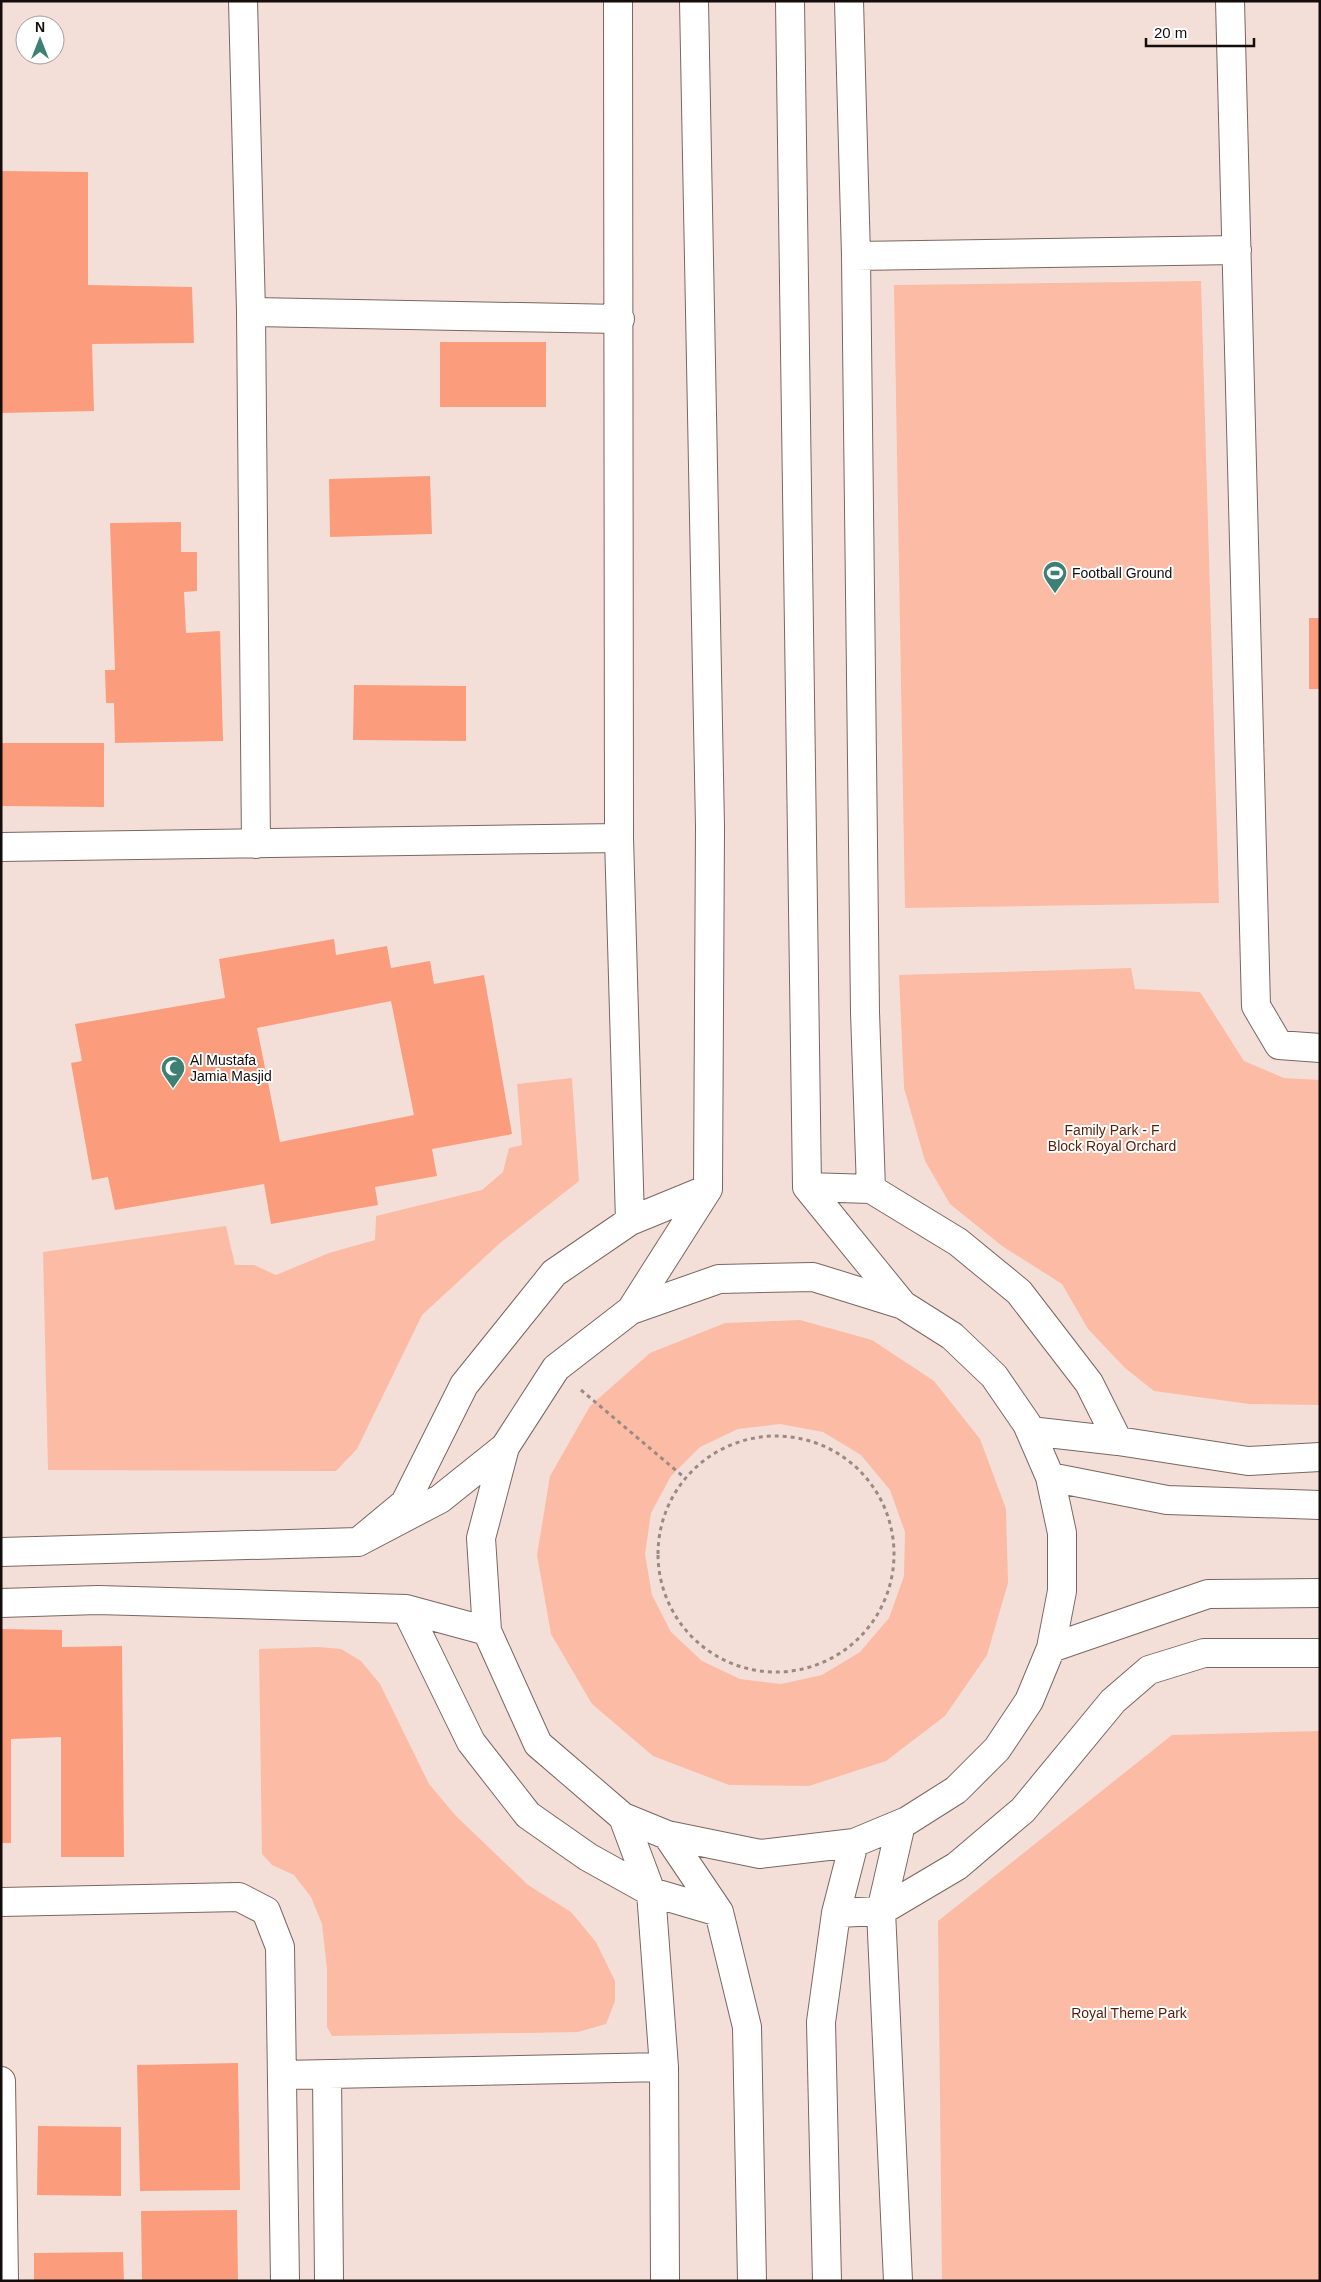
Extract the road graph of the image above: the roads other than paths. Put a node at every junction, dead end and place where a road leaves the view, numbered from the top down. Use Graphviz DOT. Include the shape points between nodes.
graph roads {
  1 [pos="243,1"];
  2 [pos="618,1"];
  3 [pos="694,1"];
  4 [pos="790,1"];
  5 [pos="850,1"];
  6 [pos="1230,1"];
  7 [pos="1237,250"];
  8 [pos="856,256"];
  9 [pos="251,312"];
  10 [pos="620,319"];
  11 [pos="618,838"];
  12 [pos="256,844"];
  13 [pos="1,847"];
  14 [pos="1320,1048"];
  15 [pos="807,1188"];
  16 [pos="708,1189"];
  17 [pos="871,1189"];
  18 [pos="630,1221"];
  19 [pos="903,1306"];
  20 [pos="630,1310"];
  21 [pos="1030,1431"];
  22 [pos="1118,1441"];
  23 [pos="505,1447"];
  24 [pos="1320,1457"];
  25 [pos="1050,1477"];
  26 [pos="1320,1505"];
  27 [pos="358,1542"];
  28 [pos="1,1552"];
  29 [pos="1320,1593"];
  30 [pos="1,1603"];
  31 [pos="406,1609"];
  32 [pos="488,1631"];
  33 [pos="1051,1648"];
  34 [pos="1320,1653"];
  35 [pos="623,1816"];
  36 [pos="901,1824"];
  37 [pos="668,1835"];
  38 [pos="854,1843"];
  39 [pos="651,1892"];
  40 [pos="1,1902"];
  41 [pos="881,1911"];
  42 [pos="720,1912"];
  43 [pos="836,1913"];
  44 [pos="664,2067"];
  45 [pos="282,2075"];
  46 [pos="327,2075"];
  47 [pos="1,2081"];
  48 [pos="2,2179"];
  49 [pos="4,2281"];
  50 [pos="285,2281"];
  51 [pos="329,2281"];
  52 [pos="665,2281"];
  53 [pos="752,2281"];
  54 [pos="827,2281"];
  55 [pos="898,2281"];
  1 -- 9 [label="street"];
  2 -- 10 [label="street"];
  3 -- 16 [label="street" via="710,827"];
  4 -- 15 [label="street"];
  5 -- 8 [label="street"];
  6 -- 7 [label="street"];
  7 -- 8 [label="street"];
  7 -- 14 [label="street" via="1256,1006 1279,1046"];
  8 -- 17 [label="street" via="865,1012"];
  9 -- 10 [label="street"];
  9 -- 12 [label="street"];
  10 -- 11 [label="street"];
  11 -- 12 [label="street"];
  11 -- 18 [label="street"];
  12 -- 13 [label="street"];
  15 -- 17 [label="street"];
  15 -- 19 [label="street"];
  16 -- 18 [label="street"];
  16 -- 20 [label="street"];
  17 -- 22 [label="street" via="958,1242 1019,1292 1089,1383"];
  18 -- 27 [label="street" via="554,1272 464,1385 405,1503"];
  19 -- 20 [label="street" via="813,1277 719,1278"];
  19 -- 21 [label="street" via="952,1336 994,1376"];
  20 -- 23 [label="street" via="556,1368"];
  21 -- 22 [label="street"];
  21 -- 25 [label="street"];
  22 -- 24 [label="street" via="1248,1461"];
  23 -- 27 [label="street" via="440,1499"];
  23 -- 32 [label="street" via="481,1538"];
  25 -- 26 [label="street" via="1167,1500"];
  25 -- 33 [label="street" via="1062,1533 1062,1591"];
  27 -- 28 [label="street"];
  29 -- 33 [label="street" via="1208,1594"];
  30 -- 31 [label="street" via="98,1600"];
  31 -- 32 [label="street"];
  31 -- 39 [label="street" via="471,1742 528,1815 588,1857"];
  32 -- 35 [label="street" via="538,1744"];
  33 -- 36 [label="street" via="1029,1701 997,1749 956,1790"];
  34 -- 41 [label="street" via="1204,1653 1149,1670 1113,1701 1023,1810 957,1866"];
  35 -- 37 [label="street"];
  35 -- 39 [label="street"];
  36 -- 38 [label="street"];
  36 -- 41 [label="street"];
  37 -- 38 [label="street" via="760,1854"];
  37 -- 42 [label="street"];
  38 -- 43 [label="street"];
  39 -- 42 [label="street"];
  39 -- 44 [label="street"];
  40 -- 45 [label="street" via="239,1897 266,1911 280,1946"];
  41 -- 43 [label="street"];
  41 -- 55 [label="street"];
  42 -- 53 [label="street" via="746,2027"];
  43 -- 54 [label="street" via="821,2022"];
  44 -- 46 [label="street"];
  44 -- 52 [label="street"];
  45 -- 46 [label="street"];
  45 -- 50 [label="street"];
  46 -- 51 [label="street"];
  47 -- 48 [label="street"];
  48 -- 49 [label="street"];
}
